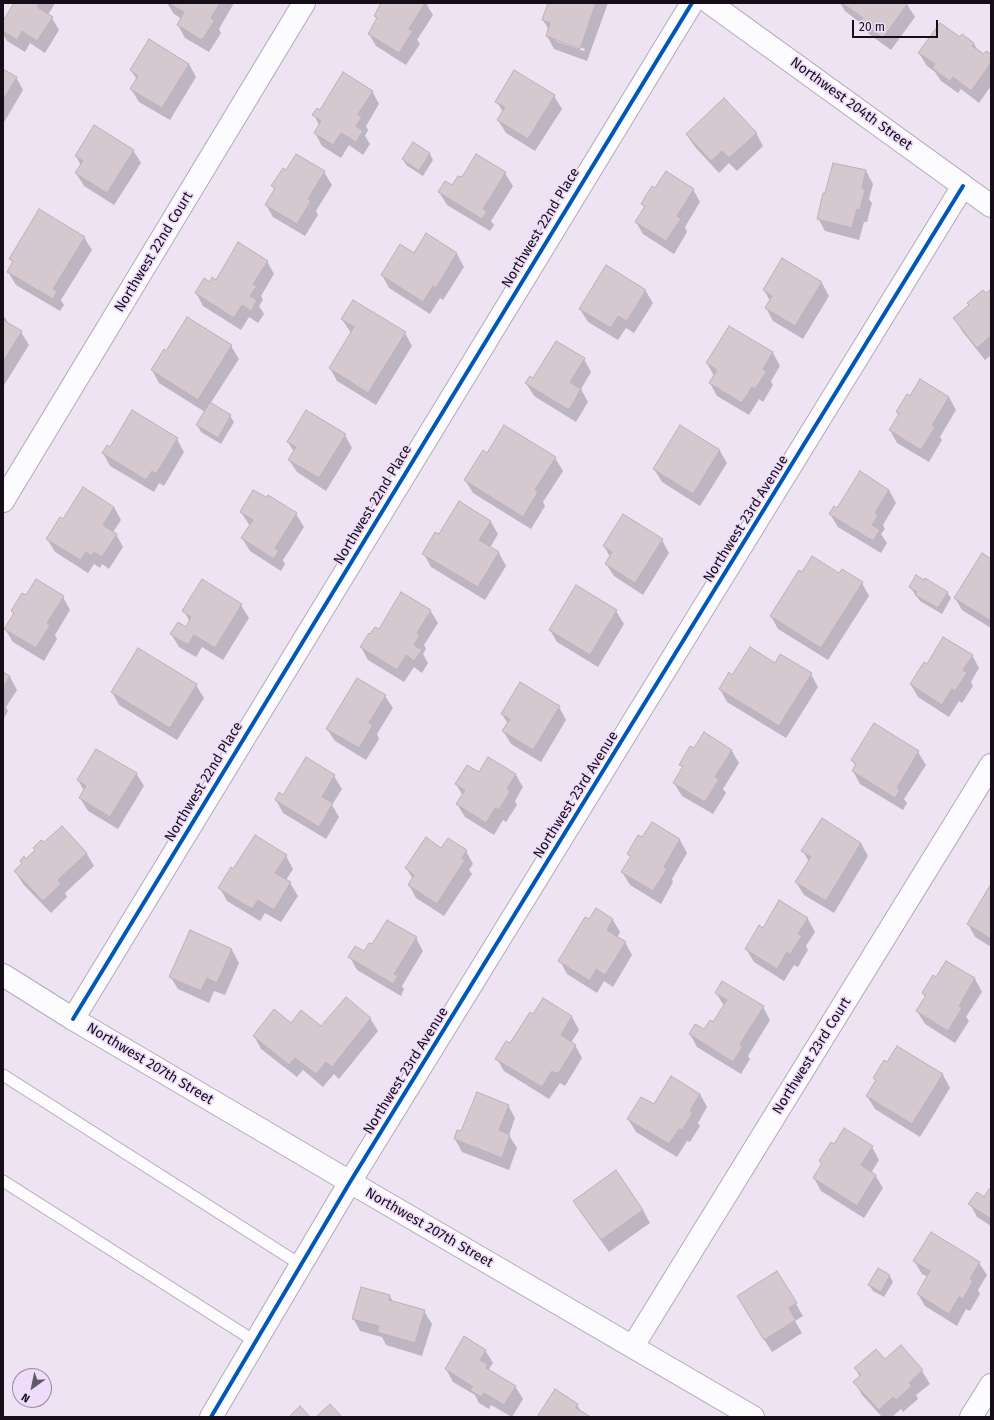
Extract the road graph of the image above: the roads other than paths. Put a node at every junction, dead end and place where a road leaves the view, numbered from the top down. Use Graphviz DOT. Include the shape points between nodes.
graph roads {
  1 [pos="304,3"];
  2 [pos="692,3"];
  3 [pos="710,3"];
  4 [pos="963,186"];
  5 [pos="991,206"];
  6 [pos="3,501"];
  7 [pos="991,765"];
  8 [pos="3,975"];
  9 [pos="73,1019"];
  10 [pos="3,1075"];
  11 [pos="3,1181"];
  12 [pos="350,1182"];
  13 [pos="301,1265"];
  14 [pos="256,1342"];
  15 [pos="634,1346"];
  16 [pos="991,1386"];
  17 [pos="211,1417"];
  18 [pos="753,1417"];
  19 [pos="971,1417"];
  1 -- 6 [label="street, Northwest 22nd Court"];
  2 -- 9 [label="street, Northwest 22nd Place"];
  3 -- 4 [label="street, Northwest 204th Street"];
  4 -- 5 [label="street, Northwest 204th Street"];
  4 -- 12 [label="street, Northwest 23rd Avenue"];
  7 -- 15 [label="street, Northwest 23rd Court"];
  8 -- 9 [label="street, Northwest 207th Street"];
  9 -- 12 [label="street, Northwest 207th Street"];
  10 -- 13 [label="lane"];
  11 -- 14 [label="lane"];
  12 -- 13 [label="street, Northwest 23rd Avenue"];
  12 -- 15 [label="street, Northwest 207th Street"];
  13 -- 14 [label="street, Northwest 23rd Avenue"];
  14 -- 17 [label="street, Northwest 23rd Avenue"];
  15 -- 18 [label="street, Northwest 207th Street"];
  16 -- 19 [label="street"];
}
